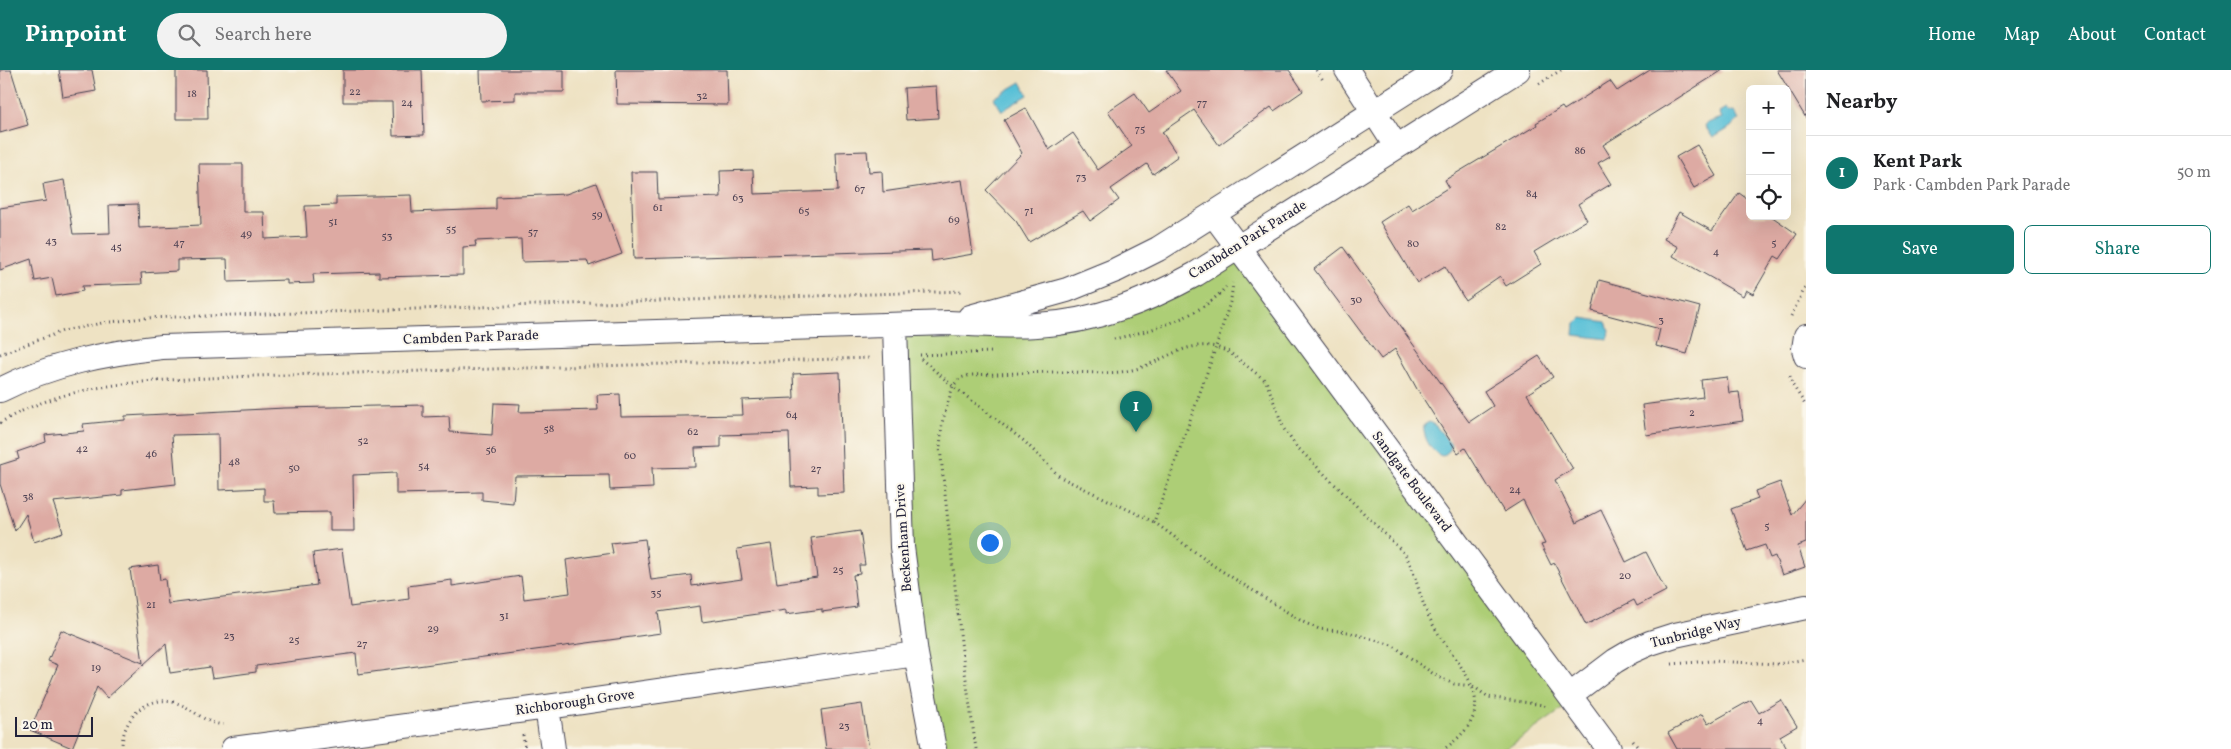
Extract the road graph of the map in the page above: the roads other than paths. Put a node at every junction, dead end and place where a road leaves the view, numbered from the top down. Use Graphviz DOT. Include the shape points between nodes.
graph roads {
  1 [pos="1347,70"];
  2 [pos="1440,70"];
  3 [pos="1518,70"];
  4 [pos="1374,111"];
  5 [pos="1396,146"];
  6 [pos="1214,215"];
  7 [pos="1237,249"];
  8 [pos="949,323"];
  9 [pos="894,326"];
  10 [pos="1806,336"];
  11 [pos="1806,356"];
  12 [pos="0,390"];
  13 [pos="1806,607"];
  14 [pos="916,654"];
  15 [pos="1570,695"];
  16 [pos="547,707"];
  17 [pos="233,749"];
  18 [pos="553,749"];
  19 [pos="934,749"];
  20 [pos="1610,749"];
  1 -- 4 [label="street"];
  2 -- 4 [label="street, Cambden Park Parade"];
  3 -- 5 [label="street, Cambden Park Parade"];
  4 -- 5 [label="street"];
  4 -- 6 [label="street, Cambden Park Parade"];
  5 -- 7 [label="street, Cambden Park Parade"];
  6 -- 7 [label="street, Sandgate Boulevard"];
  6 -- 8 [label="street, Cambden Park Parade" via="1158,249 1094,280"];
  7 -- 8 [label="street, Cambden Park Parade" via="1168,290 1093,317 1037,326"];
  7 -- 15 [label="street, Sandgate Boulevard"];
  8 -- 9 [label="street, Cambden Park Parade"];
  9 -- 12 [label="street, Cambden Park Parade" via="162,347 70,362"];
  9 -- 14 [label="street, Beckenham Drive" via="902,547"];
  10 -- 11 [label="street"];
  13 -- 15 [label="street, Tunbridge Way" via="1650,643 1615,661"];
  14 -- 16 [label="street, Richborough Grove"];
  14 -- 19 [label="street, Beckenham Drive"];
  15 -- 20 [label="street, Sandgate Boulevard"];
  16 -- 17 [label="street, Richborough Grove"];
  16 -- 18 [label="street"];
}
